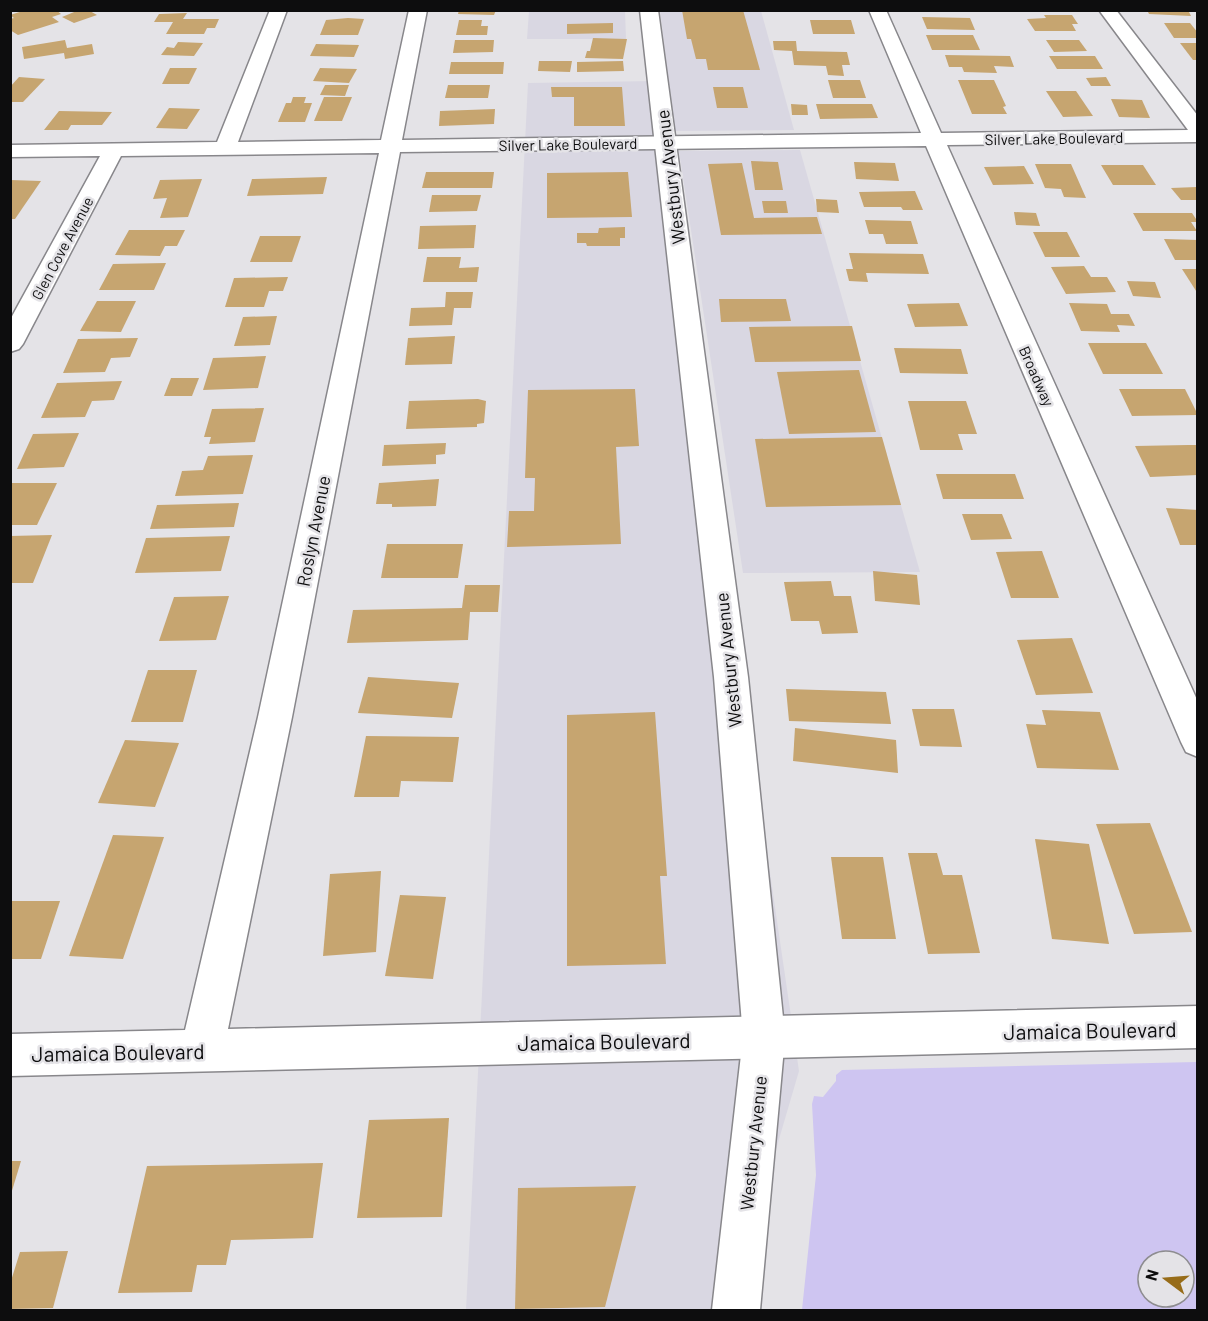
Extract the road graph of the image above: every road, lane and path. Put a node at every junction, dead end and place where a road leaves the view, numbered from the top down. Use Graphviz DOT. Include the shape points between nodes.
graph roads {
  1 [pos="279,10"];
  2 [pos="418,10"];
  3 [pos="649,10"];
  4 [pos="877,10"];
  5 [pos="1107,10"];
  6 [pos="1194,121"];
  7 [pos="1197,136"];
  8 [pos="933,139"];
  9 [pos="665,143"];
  10 [pos="390,147"];
  11 [pos="225,148"];
  12 [pos="10,151"];
  13 [pos="113,151"];
  14 [pos="10,344"];
  15 [pos="1197,742"];
  16 [pos="1197,1028"];
  17 [pos="764,1037"];
  18 [pos="202,1050"];
  19 [pos="10,1055"];
  20 [pos="736,1311"];
  1 -- 11 [label="street"];
  2 -- 10 [label="street, Roslyn Avenue"];
  3 -- 9 [label="street, Westbury Avenue"];
  4 -- 8 [label="street, Broadway"];
  5 -- 6 [label="street"];
  7 -- 8 [label="street, Silver Lake Boulevard"];
  8 -- 9 [label="street, Silver Lake Boulevard"];
  8 -- 15 [label="street, Broadway"];
  9 -- 10 [label="street, Silver Lake Boulevard"];
  9 -- 17 [label="street, Westbury Avenue" via="731,677"];
  10 -- 11 [label="street, Silver Lake Boulevard"];
  10 -- 18 [label="street, Roslyn Avenue" via="275,717"];
  11 -- 13 [label="street, Silver Lake Boulevard"];
  12 -- 13 [label="street, Silver Lake Boulevard"];
  13 -- 14 [label="street, Glen Cove Avenue"];
  16 -- 17 [label="street, Jamaica Boulevard"];
  17 -- 18 [label="street, Jamaica Boulevard"];
  17 -- 20 [label="street, Westbury Avenue"];
  18 -- 19 [label="street, Jamaica Boulevard"];
}
